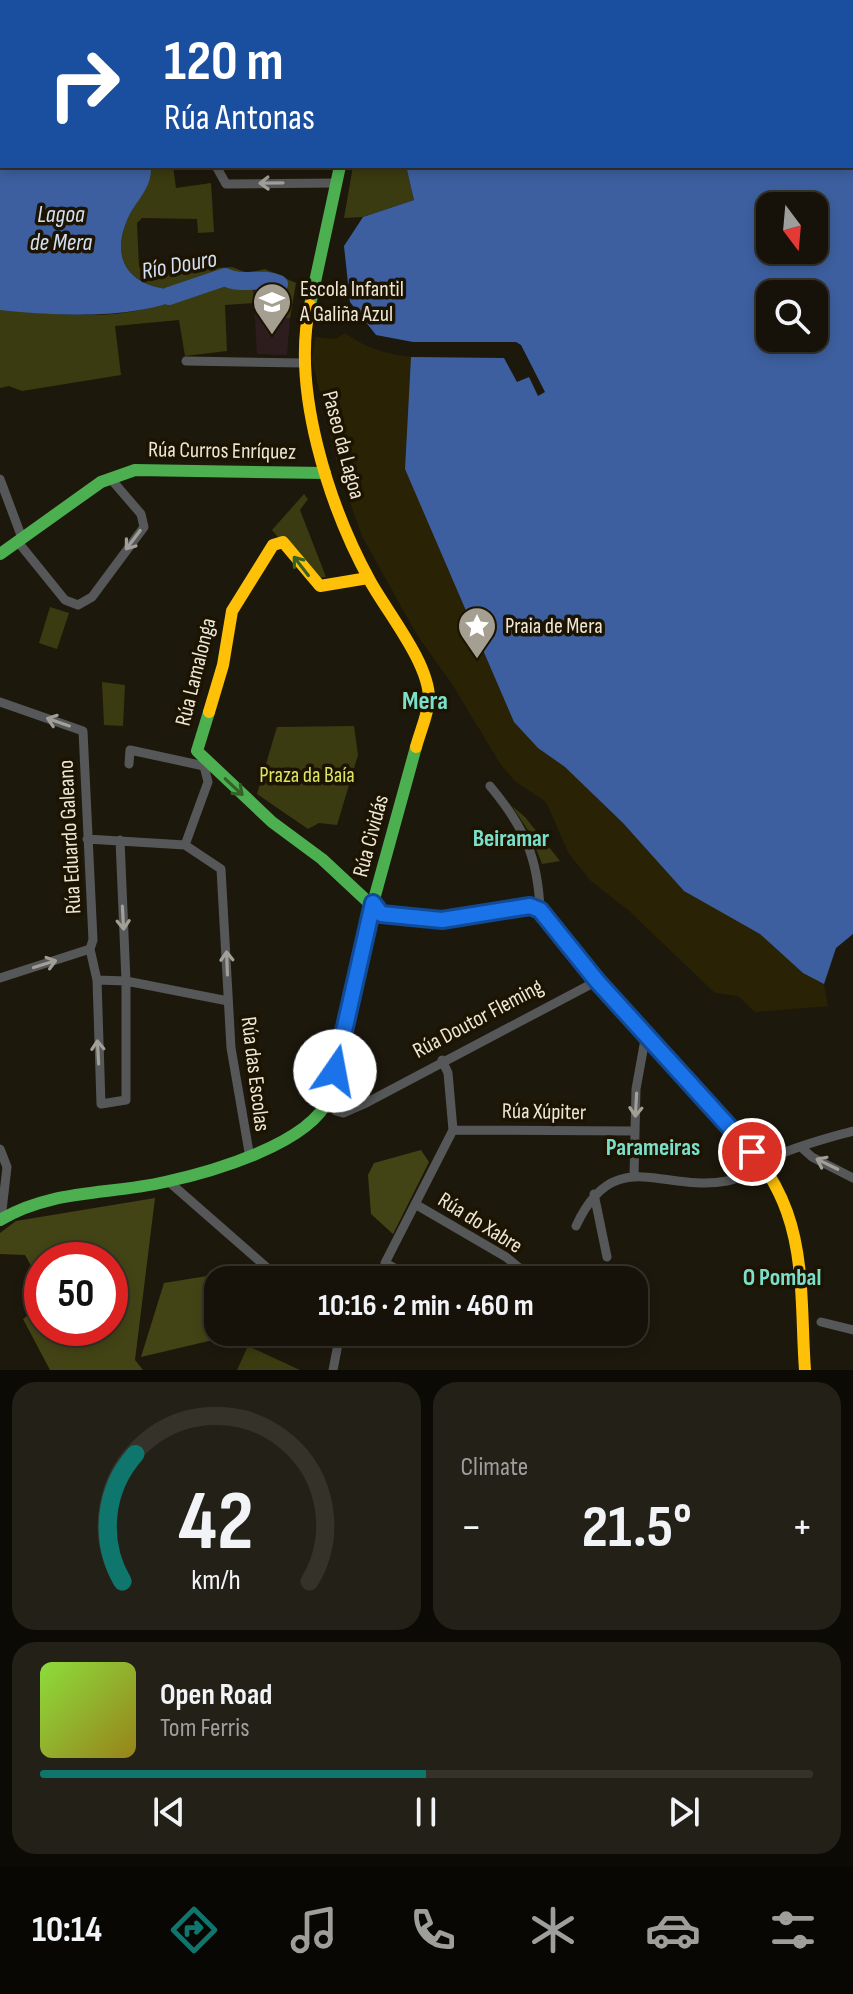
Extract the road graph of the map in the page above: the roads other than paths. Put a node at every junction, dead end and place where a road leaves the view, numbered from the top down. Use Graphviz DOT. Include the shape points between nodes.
graph roads {
  1 [pos="217,168"];
  2 [pos="340,168"];
  3 [pos="337,183"];
  4 [pos="186,361"];
  5 [pos="303,363"];
  6 [pos="325,473"];
  7 [pos="110,478"];
  8 [pos="0,479"];
  9 [pos="3,498"];
  10 [pos="20,540"];
  11 [pos="0,554"];
  12 [pos="368,578"];
  13 [pos="0,702"];
  14 [pos="426,717"];
  15 [pos="129,764"];
  16 [pos="490,786"];
  17 [pos="87,839"];
  18 [pos="120,840"];
  19 [pos="185,845"];
  20 [pos="373,903"];
  21 [pos="540,910"];
  22 [pos="90,949"];
  23 [pos="0,978"];
  24 [pos="97,980"];
  25 [pos="126,981"];
  26 [pos="597,981"];
  27 [pos="228,1001"];
  28 [pos="646,1034"];
  29 [pos="442,1060"];
  30 [pos="327,1111"];
  31 [pos="453,1130"];
  32 [pos="634,1131"];
  33 [pos="853,1131"];
  34 [pos="802,1148"];
  35 [pos="0,1149"];
  36 [pos="249,1152"];
  37 [pos="762,1163"];
  38 [pos="634,1176"];
  39 [pos="853,1178"];
  40 [pos="168,1181"];
  41 [pos="594,1194"];
  42 [pos="415,1204"];
  43 [pos="0,1219"];
  44 [pos="576,1226"];
  45 [pos="607,1257"];
  46 [pos="385,1263"];
  47 [pos="265,1266"];
  48 [pos="386,1266"];
  49 [pos="391,1266"];
  50 [pos="517,1266"];
  51 [pos="821,1322"];
  52 [pos="853,1331"];
  53 [pos="853,1343"];
  54 [pos="338,1346"];
  55 [pos="333,1370"];
  56 [pos="805,1370"];
  3 -- 1 [label="street, one-way" via="226,184"];
  2 -- 3 [label="street, Paseo da Lagoa"];
  3 -- 5 [label="street, Paseo da Lagoa" via="303,336"];
  4 -- 5 [label="street"];
  5 -- 6 [label="street, Paseo da Lagoa"];
  6 -- 7 [label="street, Rúa Curros Enríquez" via="150,469"];
  6 -- 12 [label="street, Paseo da Lagoa"];
  7 -- 10 [label="street, Rúa Curros Enríquez"];
  7 -- 10 [label="street, one-way" via="141,514 144,527 92,597 78,605 65,600"];
  8 -- 9 [label="street"];
  9 -- 10 [label="street"];
  10 -- 11 [label="street, Rúa Curros Enríquez"];
  12 -- 14 [label="street, Paseo da Lagoa" via="424,675"];
  12 -- 20 [label="street, Rúa Lamalonga, one-way" via="320,586 283,542 277,542 232,611 223,665 197,751"];
  17 -- 13 [label="street, Rúa Eduardo Galeano, one-way" via="83,731"];
  14 -- 20 [label="street, Rúa Cividás"];
  15 -- 19 [label="street" via="130,750 204,766 208,782"];
  16 -- 21 [label="street" via="533,853"];
  17 -- 18 [label="street, Rúa das Escolas"];
  17 -- 22 [label="street, Rúa Eduardo Galeano"];
  18 -- 19 [label="street, Rúa das Escolas"];
  18 -- 25 [label="street, Rúa Eduardo Galeano, one-way"];
  27 -- 19 [label="street, Rúa das Escolas, one-way" via="221,869"];
  20 -- 21 [label="street, Rúa Lamalonga" via="381,914 442,920 530,906"];
  20 -- 30 [label="street, Rúa Cividás"];
  21 -- 26 [label="street"];
  23 -- 22 [label="street, one-way"];
  22 -- 24 [label="street, Rúa Eduardo Galeano"];
  24 -- 25 [label="street"];
  25 -- 24 [label="street, Rúa Eduardo Galeano, one-way" via="126,1100 101,1104"];
  25 -- 27 [label="street, Rúa das Escolas"];
  26 -- 28 [label="street"];
  26 -- 29 [label="street, Rúa Doutor Fleming"];
  27 -- 36 [label="street, Rúa das Escolas"];
  28 -- 32 [label="street, one-way" via="639,1058"];
  28 -- 37 [label="street"];
  29 -- 30 [label="street, Rúa Doutor Fleming" via="343,1113"];
  29 -- 31 [label="street"];
  30 -- 36 [label="street, Rúa Doutor Fleming" via="303,1130"];
  31 -- 32 [label="street, Rúa Xúpiter"];
  31 -- 42 [label="street, Rúa do Xabre"];
  32 -- 38 [label="street"];
  33 -- 34 [label="street"];
  34 -- 37 [label="street"];
  39 -- 34 [label="street, one-way"];
  35 -- 43 [label="street" via="7,1167"];
  36 -- 40 [label="street, Rúa Doutor Fleming"];
  37 -- 38 [label="street" via="725,1182"];
  37 -- 56 [label="street" via="781,1189 794,1223"];
  38 -- 41 [label="street" via="604,1185"];
  40 -- 43 [label="street, Rúa Doutor Fleming" via="42,1198"];
  40 -- 47 [label="street"];
  41 -- 44 [label="street"];
  41 -- 45 [label="street"];
  42 -- 46 [label="street"];
  42 -- 50 [label="street, Rúa do Xabre"];
  46 -- 48 [label="street"];
  46 -- 49 [label="street"];
  51 -- 52 [label="street"];
  52 -- 53 [label="street"];
  54 -- 55 [label="street"];
}
